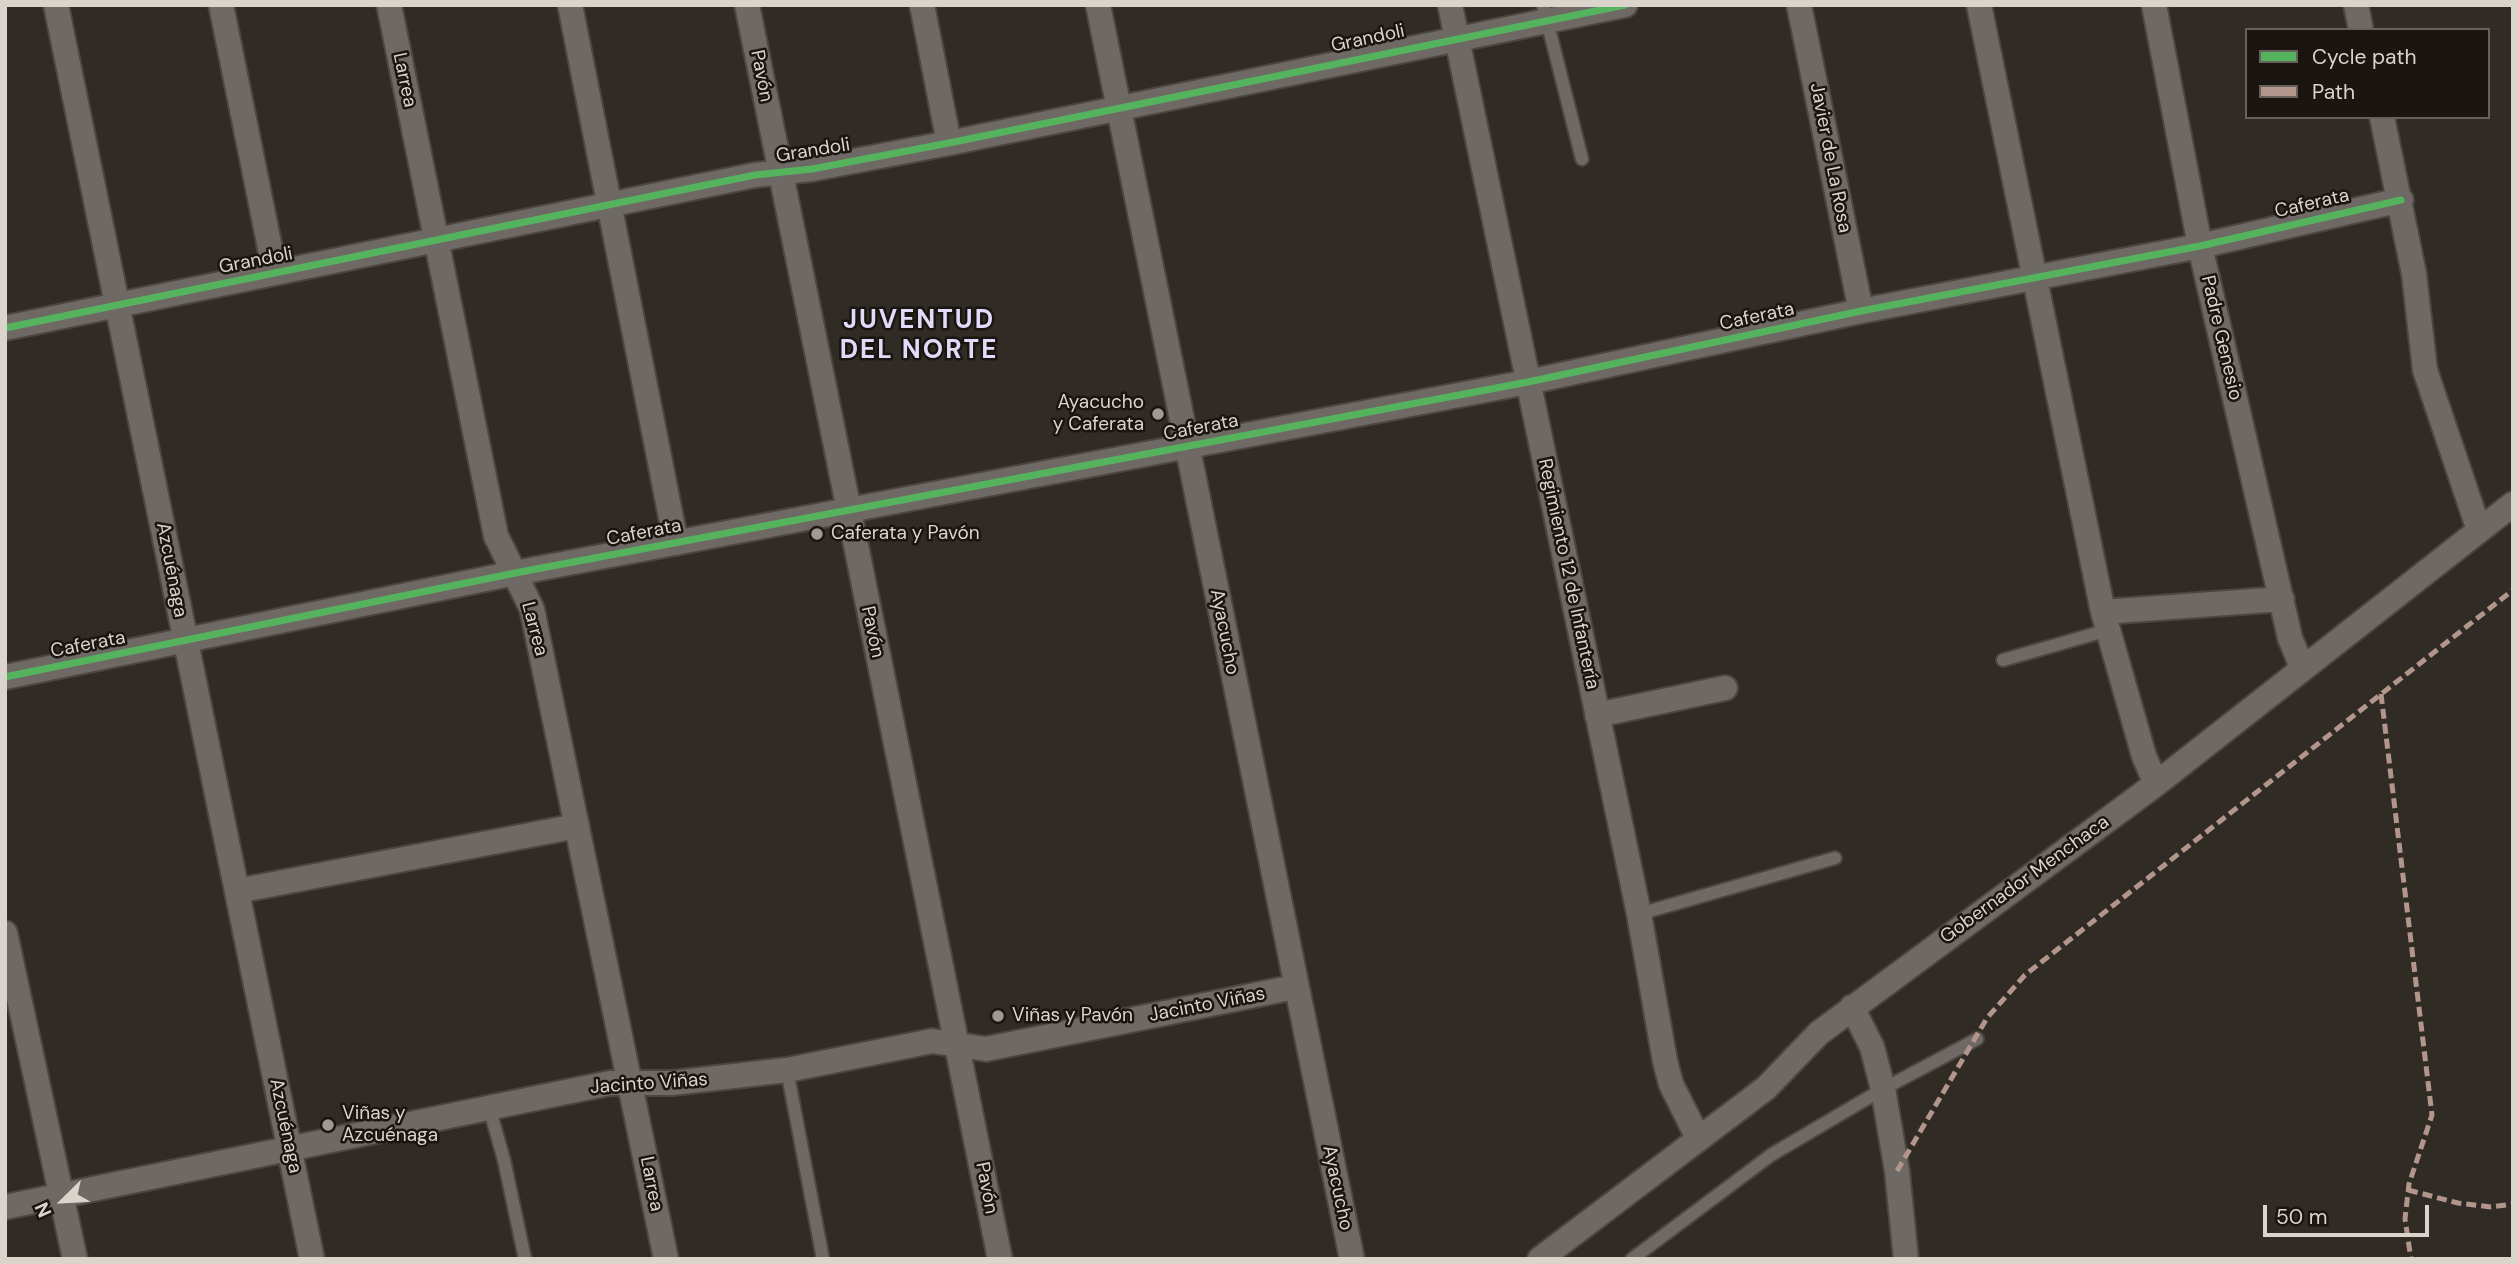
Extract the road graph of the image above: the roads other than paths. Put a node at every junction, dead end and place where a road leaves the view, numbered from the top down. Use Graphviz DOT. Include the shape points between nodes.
graph roads {
  1 [pos="56,5"];
  2 [pos="221,5"];
  3 [pos="389,5"];
  4 [pos="570,5"];
  5 [pos="747,5"];
  6 [pos="922,5"];
  7 [pos="1098,5"];
  8 [pos="1450,5"];
  9 [pos="1625,5"];
  10 [pos="1799,5"];
  11 [pos="1979,5"];
  12 [pos="2154,5"];
  13 [pos="2356,5"];
  14 [pos="1545,13"];
  15 [pos="2361,28"];
  16 [pos="1457,37"];
  17 [pos="1119,107"];
  18 [pos="2382,119"];
  19 [pos="949,143"];
  20 [pos="1583,159"];
  21 [pos="780,173"];
  22 [pos="2401,200"];
  23 [pos="608,205"];
  24 [pos="437,241"];
  25 [pos="2200,246"];
  26 [pos="275,273"];
  27 [pos="2034,278"];
  28 [pos="117,306"];
  29 [pos="1861,311"];
  30 [pos="5,328"];
  31 [pos="1528,382"];
  32 [pos="1187,447"];
  33 [pos="2513,504"];
  34 [pos="847,512"];
  35 [pos="2479,530"];
  36 [pos="676,543"];
  37 [pos="515,573"];
  38 [pos="2281,599"];
  39 [pos="2105,621"];
  40 [pos="185,642"];
  41 [pos="2003,660"];
  42 [pos="2302,667"];
  43 [pos="5,677"];
  44 [pos="1725,688"];
  45 [pos="1597,715"];
  46 [pos="2156,784"];
  47 [pos="577,826"];
  48 [pos="1835,858"];
  49 [pos="237,891"];
  50 [pos="1639,914"];
  51 [pos="5,933"];
  52 [pos="1295,987"];
  53 [pos="1852,1007"];
  54 [pos="1977,1039"];
  55 [pos="959,1046"];
  56 [pos="787,1070"];
  57 [pos="632,1084"];
  58 [pos="1883,1089"];
  59 [pos="489,1107"];
  60 [pos="1698,1139"];
  61 [pos="289,1148"];
  62 [pos="62,1196"];
  63 [pos="5,1207"];
  64 [pos="75,1259"];
  65 [pos="312,1259"];
  66 [pos="525,1259"];
  67 [pos="666,1259"];
  68 [pos="823,1259"];
  69 [pos="1000,1259"];
  70 [pos="1352,1259"];
  71 [pos="1540,1259"];
  72 [pos="1632,1259"];
  73 [pos="1906,1259"];
  1 -- 28 [label="street, Azcuénaga"];
  2 -- 26 [label="street"];
  3 -- 24 [label="street, Larrea"];
  4 -- 23 [label="street"];
  5 -- 21 [label="street, Pavón"];
  6 -- 19 [label="street"];
  7 -- 17 [label="street, Ayacucho"];
  8 -- 16 [label="street, Regimiento 12 de Infantería"];
  9 -- 14 [label="street, Grandoli"];
  10 -- 29 [label="street, Javier de La Rosa"];
  11 -- 27 [label="street"];
  12 -- 25 [label="street, Padre Genesio"];
  13 -- 15 [label="street"];
  14 -- 16 [label="street, Grandoli"];
  14 -- 20 [label="lane"];
  16 -- 17 [label="street, Grandoli"];
  16 -- 31 [label="street, Regimiento 12 de Infantería"];
  17 -- 19 [label="street, Grandoli"];
  17 -- 32 [label="street, Ayacucho"];
  18 -- 22 [label="street"];
  19 -- 21 [label="street, Grandoli"];
  21 -- 23 [label="street, Grandoli"];
  21 -- 34 [label="street, Pavón"];
  22 -- 25 [label="street, Caferata"];
  22 -- 35 [label="street" via="2425,370"];
  23 -- 24 [label="street, Grandoli"];
  23 -- 36 [label="street"];
  24 -- 26 [label="street, Grandoli"];
  24 -- 37 [label="street, Larrea" via="496,536"];
  25 -- 27 [label="street, Caferata"];
  25 -- 38 [label="street, Padre Genesio"];
  26 -- 28 [label="street, Grandoli"];
  27 -- 29 [label="street, Caferata"];
  27 -- 39 [label="street"];
  28 -- 30 [label="street, Grandoli"];
  28 -- 40 [label="street, Azcuénaga"];
  29 -- 31 [label="street, Caferata"];
  31 -- 32 [label="street, Caferata"];
  31 -- 45 [label="street, Regimiento 12 de Infantería"];
  32 -- 34 [label="street, Caferata"];
  32 -- 52 [label="street, Ayacucho"];
  33 -- 35 [label="street, Gobernador Menchaca"];
  34 -- 36 [label="street, Caferata"];
  34 -- 55 [label="street, Pavón"];
  35 -- 42 [label="street, Gobernador Menchaca"];
  36 -- 37 [label="street, Caferata"];
  37 -- 40 [label="street, Caferata"];
  37 -- 47 [label="street, Larrea" via="532,609"];
  38 -- 39 [label="street"];
  38 -- 42 [label="street, Padre Genesio"];
  39 -- 41 [label="lane"];
  39 -- 46 [label="street"];
  40 -- 43 [label="street, Caferata"];
  40 -- 49 [label="street, Azcuénaga"];
  42 -- 46 [label="street, Gobernador Menchaca"];
  44 -- 45 [label="street"];
  45 -- 50 [label="street, Regimiento 12 de Infantería"];
  46 -- 53 [label="street, Gobernador Menchaca"];
  47 -- 49 [label="street"];
  47 -- 57 [label="street, Larrea"];
  48 -- 50 [label="lane"];
  49 -- 61 [label="street, Azcuénaga"];
  50 -- 60 [label="street, Regimiento 12 de Infantería" via="1671,1084"];
  51 -- 62 [label="street"];
  52 -- 55 [label="street, Jacinto Viñas" via="1011,1045 986,1049"];
  52 -- 70 [label="street, Ayacucho"];
  53 -- 58 [label="street" via="1872,1047"];
  53 -- 60 [label="street, Gobernador Menchaca" via="1804,1046 1766,1088"];
  54 -- 58 [label="lane"];
  55 -- 56 [label="street, Jacinto Viñas" via="932,1041"];
  55 -- 69 [label="street, Pavón"];
  56 -- 57 [label="street, Jacinto Viñas"];
  56 -- 68 [label="lane"];
  57 -- 59 [label="street, Jacinto Viñas" via="610,1083"];
  57 -- 67 [label="street, Larrea"];
  58 -- 72 [label="lane" via="1771,1155"];
  58 -- 73 [label="street"];
  59 -- 61 [label="street, Jacinto Viñas"];
  59 -- 66 [label="lane"];
  60 -- 71 [label="street, Gobernador Menchaca"];
  61 -- 62 [label="street, Jacinto Viñas"];
  61 -- 65 [label="street, Azcuénaga"];
  62 -- 63 [label="street, Jacinto Viñas"];
  62 -- 64 [label="street"];
}
